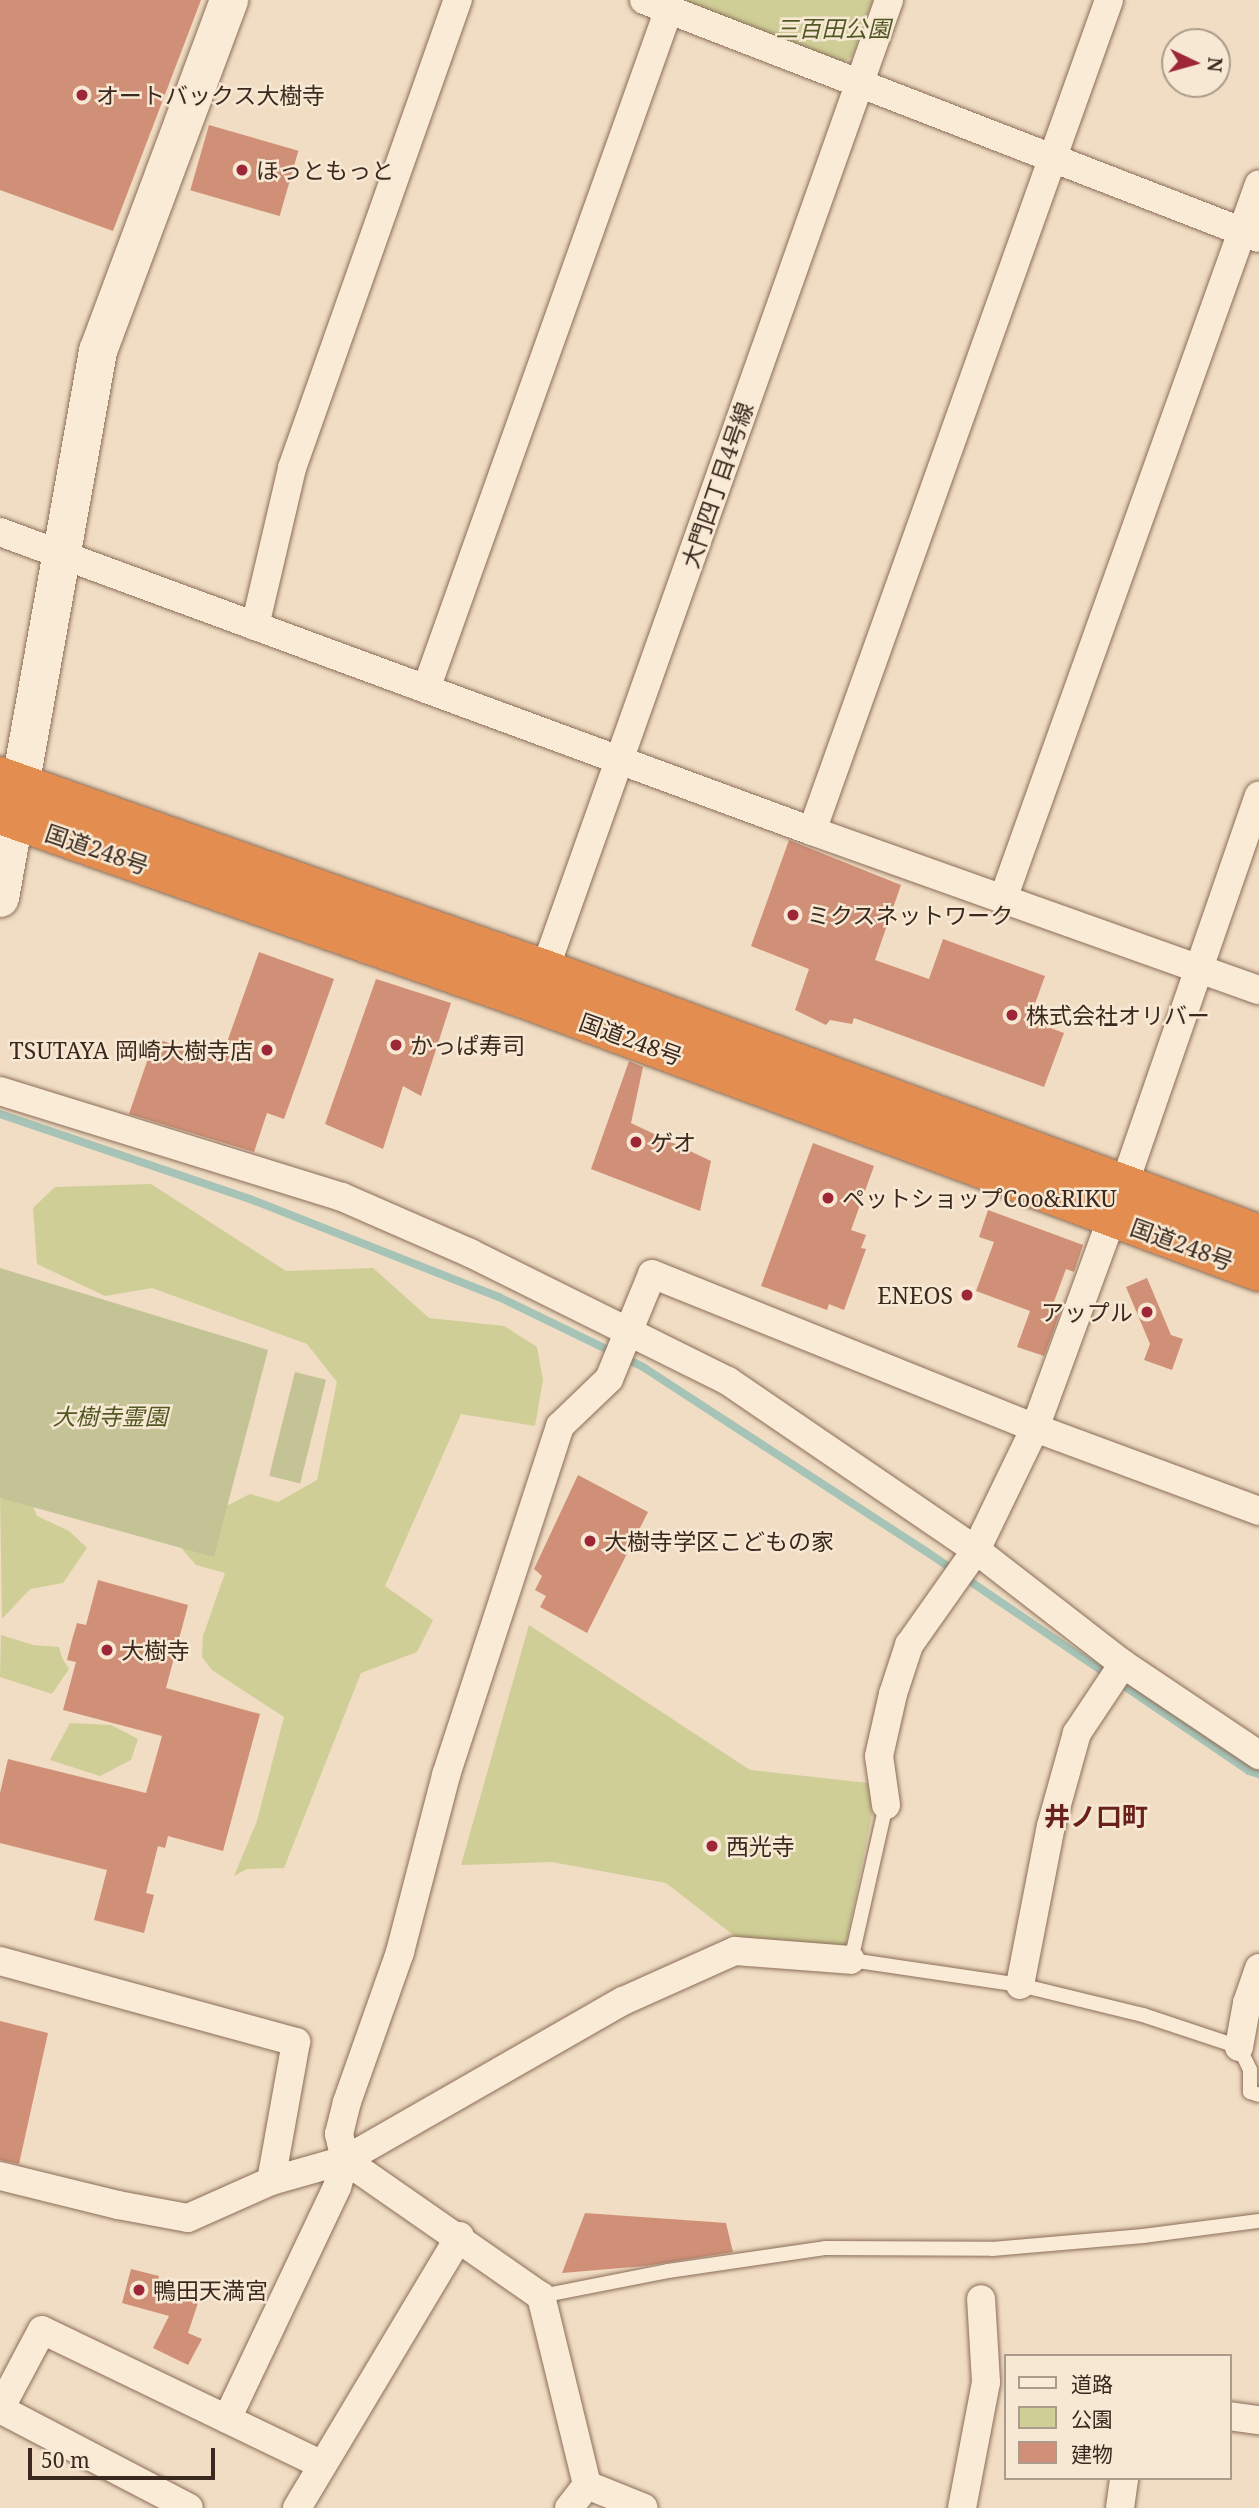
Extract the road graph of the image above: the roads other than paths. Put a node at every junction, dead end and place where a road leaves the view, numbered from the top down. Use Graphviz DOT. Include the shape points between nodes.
graph roads {
  1 [pos="229,0"];
  2 [pos="458,0"];
  3 [pos="889,0"];
  4 [pos="1109,0"];
  5 [pos="657,5"];
  6 [pos="859,82"];
  7 [pos="1053,158"];
  8 [pos="1259,184"];
  9 [pos="1251,235"];
  10 [pos="0,532"];
  11 [pos="61,554"];
  12 [pos="255,626"];
  13 [pos="426,689"];
  14 [pos="620,760"];
  15 [pos="1259,796"];
  16 [pos="9,799"];
  17 [pos="812,831"];
  18 [pos="0,898"];
  19 [pos="1003,899"];
  20 [pos="1198,968"];
  21 [pos="545,970"];
  22 [pos="1259,990"];
  23 [pos="0,1091"];
  24 [pos="1118,1202"];
  25 [pos="1259,1234"];
  26 [pos="1259,1272"];
  27 [pos="632,1331"];
  28 [pos="1035,1428"];
  29 [pos="1259,1511"];
  30 [pos="976,1550"];
  31 [pos="1123,1664"];
  32 [pos="1259,1755"];
  33 [pos="886,1805"];
  34 [pos="851,1960"];
  35 [pos="0,1961"];
  36 [pos="1259,1968"];
  37 [pos="1020,1985"];
  38 [pos="1239,2047"];
  39 [pos="1259,2095"];
  40 [pos="345,2160"];
  41 [pos="0,2176"];
  42 [pos="271,2181"];
  43 [pos="1259,2221"];
  44 [pos="460,2236"];
  45 [pos="541,2296"];
  46 [pos="981,2299"];
  47 [pos="996,2383"];
  48 [pos="0,2409"];
  49 [pos="1231,2416"];
  50 [pos="227,2420"];
  51 [pos="1259,2420"];
  52 [pos="323,2465"];
  53 [pos="1124,2480"];
  54 [pos="587,2485"];
  55 [pos="190,2508"];
  56 [pos="297,2508"];
  57 [pos="569,2508"];
  58 [pos="645,2508"];
  59 [pos="962,2508"];
  60 [pos="1120,2508"];
  1 -- 11 [label="street" via="98,351"];
  2 -- 12 [label="street" via="292,468"];
  3 -- 6 [label="street, 大門四丁目4号線"];
  4 -- 7 [label="street"];
  5 -- 6 [label="street"];
  5 -- 13 [label="street"];
  6 -- 7 [label="street"];
  6 -- 14 [label="street, 大門四丁目4号線"];
  7 -- 9 [label="street"];
  7 -- 17 [label="street"];
  8 -- 9 [label="street"];
  9 -- 19 [label="street"];
  10 -- 11 [label="street"];
  11 -- 12 [label="street"];
  11 -- 16 [label="street"];
  12 -- 13 [label="street"];
  13 -- 14 [label="street"];
  14 -- 17 [label="street"];
  14 -- 21 [label="street, 大門四丁目4号線"];
  15 -- 20 [label="street"];
  16 -- 18 [label="street"];
  16 -- 21 [label="highway, 国道248号"];
  16 -- 24 [label="highway, 国道248号" via="529,1001"];
  17 -- 19 [label="street"];
  19 -- 20 [label="street"];
  20 -- 22 [label="street"];
  20 -- 24 [label="street"];
  21 -- 24 [label="highway, 国道248号"];
  23 -- 27 [label="street" via="342,1197"];
  24 -- 25 [label="highway, 国道248号"];
  24 -- 26 [label="highway, 国道248号"];
  24 -- 28 [label="street"];
  27 -- 28 [label="street" via="652,1274"];
  27 -- 30 [label="street" via="728,1381"];
  27 -- 40 [label="street" via="609,1380 560,1426 446,1775 400,1952 347,2102 339,2134"];
  28 -- 29 [label="street"];
  28 -- 30 [label="street"];
  30 -- 31 [label="street"];
  30 -- 33 [label="street" via="909,1644 879,1756"];
  31 -- 32 [label="street"];
  31 -- 37 [label="street" via="1077,1733 1051,1826"];
  33 -- 34 [label="lane"];
  34 -- 37 [label="lane"];
  34 -- 40 [label="street" via="735,1951 622,2001"];
  35 -- 42 [label="street" via="296,2042"];
  36 -- 38 [label="street"];
  37 -- 38 [label="lane" via="1143,2015"];
  38 -- 39 [label="lane" via="1250,2070 1250,2092"];
  40 -- 42 [label="street"];
  40 -- 44 [label="street"];
  40 -- 50 [label="street" via="337,2187"];
  41 -- 42 [label="street" via="188,2218"];
  43 -- 45 [label="lane" via="992,2249 826,2248 668,2271"];
  44 -- 45 [label="street"];
  44 -- 52 [label="street"];
  45 -- 54 [label="street"];
  46 -- 47 [label="street"];
  47 -- 59 [label="street"];
  48 -- 50 [label="street" via="42,2330"];
  48 -- 55 [label="street"];
  49 -- 51 [label="street"];
  50 -- 52 [label="street"];
  52 -- 56 [label="street"];
  53 -- 60 [label="street"];
  54 -- 57 [label="street"];
  54 -- 58 [label="street"];
}
